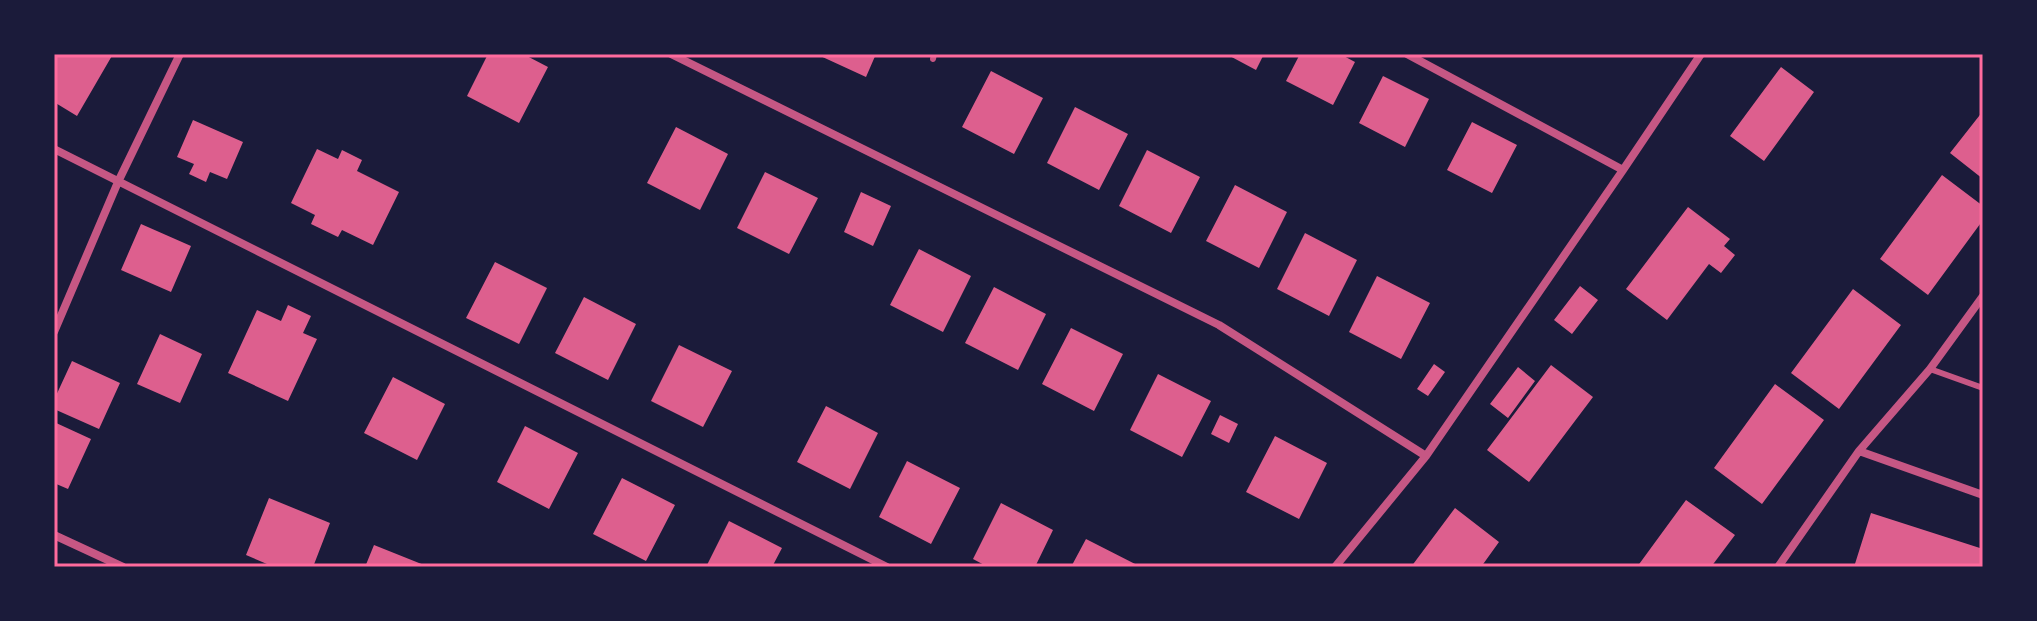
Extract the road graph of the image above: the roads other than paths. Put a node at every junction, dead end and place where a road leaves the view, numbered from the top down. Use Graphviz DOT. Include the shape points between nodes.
graph roads {
  1 [pos="180,54"];
  2 [pos="671,54"];
  3 [pos="1407,54"];
  4 [pos="1701,54"];
  5 [pos="54,149"];
  6 [pos="1623,170"];
  7 [pos="118,182"];
  8 [pos="1983,296"];
  9 [pos="54,332"];
  10 [pos="1930,369"];
  11 [pos="1983,388"];
  12 [pos="1859,451"];
  13 [pos="1426,456"];
  14 [pos="1983,495"];
  15 [pos="54,535"];
  16 [pos="123,567"];
  17 [pos="887,567"];
  18 [pos="1335,567"];
  19 [pos="1778,567"];
  1 -- 7 [label="street"];
  2 -- 13 [label="street" via="1219,325"];
  3 -- 6 [label="street"];
  4 -- 6 [label="street"];
  5 -- 7 [label="street"];
  6 -- 13 [label="street"];
  7 -- 9 [label="street"];
  7 -- 17 [label="street"];
  8 -- 10 [label="street"];
  10 -- 11 [label="lane"];
  10 -- 12 [label="street"];
  12 -- 14 [label="street"];
  12 -- 19 [label="street"];
  13 -- 18 [label="street"];
  15 -- 16 [label="street"];
}
